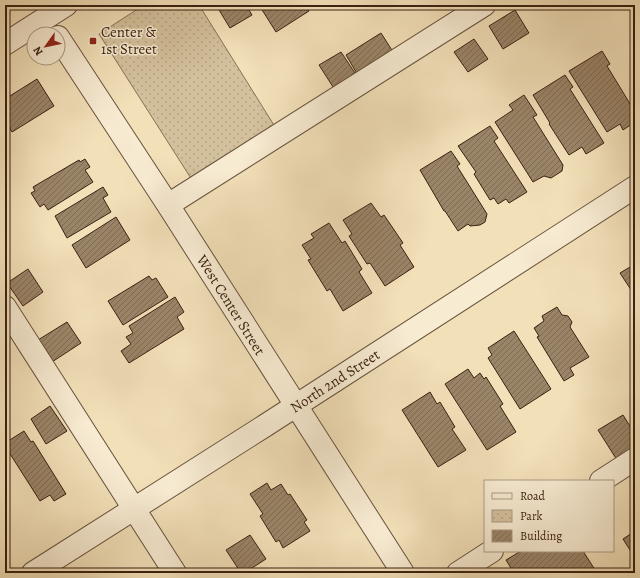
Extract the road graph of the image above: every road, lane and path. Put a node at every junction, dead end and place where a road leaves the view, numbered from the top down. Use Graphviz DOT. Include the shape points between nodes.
graph roads {
  1 [pos="66,5"];
  2 [pos="484,5"];
  3 [pos="47,19"];
  4 [pos="5,44"];
  5 [pos="66,49"];
  6 [pos="635,186"];
  7 [pos="168,205"];
  8 [pos="7,313"];
  9 [pos="295,406"];
  10 [pos="635,459"];
  11 [pos="603,480"];
  12 [pos="134,508"];
  13 [pos="490,552"];
  14 [pos="33,573"];
  15 [pos="175,573"];
  16 [pos="403,573"];
  17 [pos="458,573"];
  1 -- 3 [label="street"];
  2 -- 7 [label="street"];
  3 -- 4 [label="street"];
  5 -- 7 [label="street, West Center Street"];
  6 -- 9 [label="street, North 2nd Street"];
  7 -- 9 [label="street, West Center Street"];
  8 -- 12 [label="street"];
  9 -- 12 [label="street, North 2nd Street"];
  9 -- 16 [label="street, West Center Street"];
  10 -- 11 [label="street"];
  12 -- 14 [label="street, North 2nd Street"];
  12 -- 15 [label="street"];
  13 -- 17 [label="street"];
}
